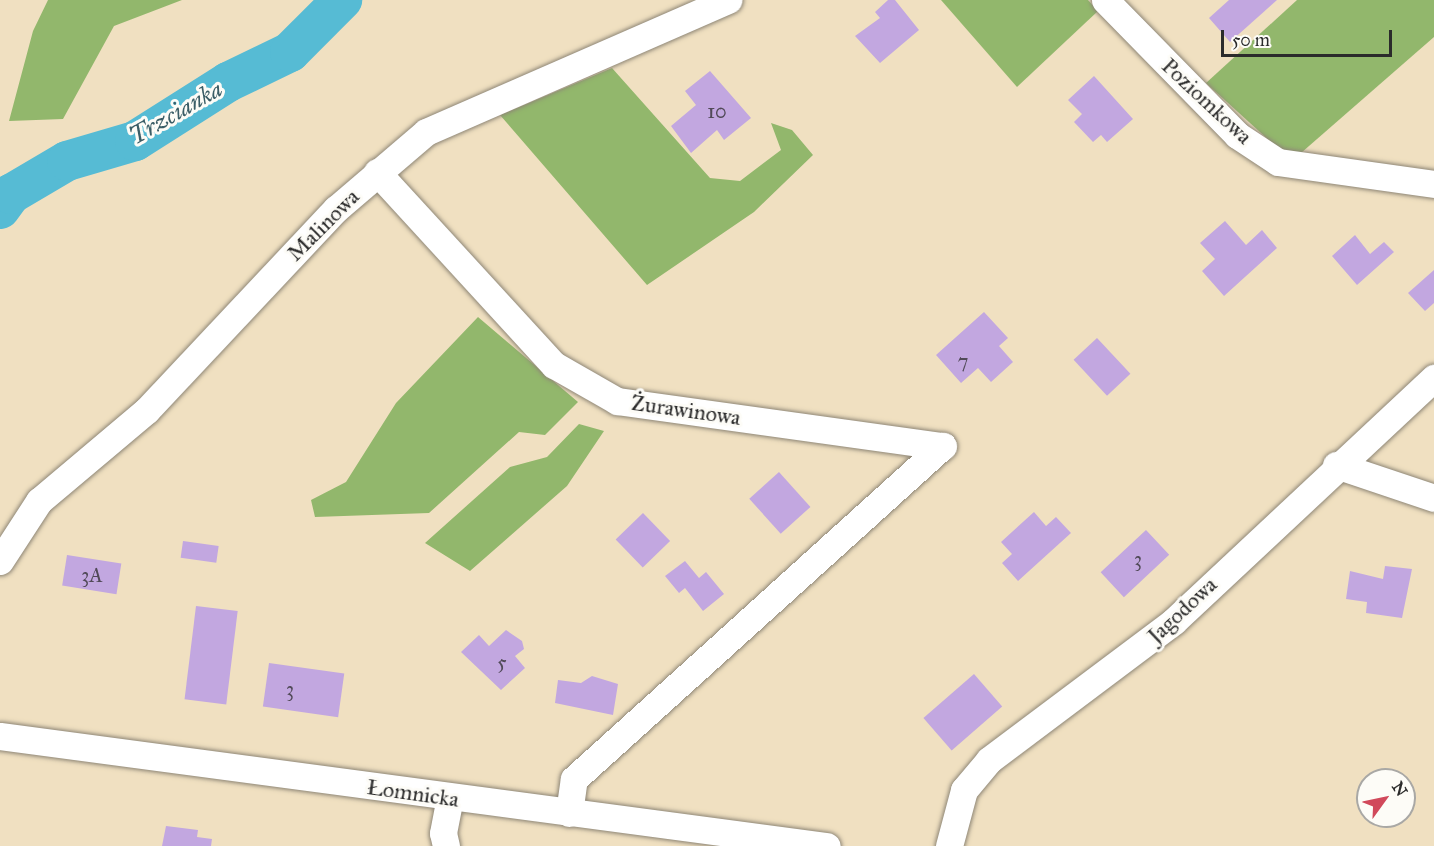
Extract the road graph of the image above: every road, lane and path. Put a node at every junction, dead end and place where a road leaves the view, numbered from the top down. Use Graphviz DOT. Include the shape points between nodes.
graph roads {
  1 [pos="728,0"];
  2 [pos="1106,0"];
  3 [pos="378,172"];
  4 [pos="1434,184"];
  5 [pos="1434,378"];
  6 [pos="1336,465"];
  7 [pos="1434,498"];
  8 [pos="0,561"];
  9 [pos="0,736"];
  10 [pos="450,798"];
  11 [pos="569,813"];
  12 [pos="446,846"];
  13 [pos="820,846"];
  14 [pos="949,846"];
  1 -- 3 [label="street, Malinowa" via="426,132"];
  2 -- 4 [label="street, Poziomkowa" via="1237,135 1278,162"];
  3 -- 8 [label="street, Malinowa" via="336,208 147,410 39,501"];
  3 -- 11 [label="street, Żurawinowa" via="554,365 617,401 943,446 574,779"];
  5 -- 6 [label="street, Jagodowa"];
  6 -- 7 [label="street"];
  6 -- 14 [label="street, Jagodowa" via="1174,621 990,760 964,790"];
  9 -- 10 [label="street, Łomnicka"];
  10 -- 11 [label="street, Łomnicka"];
  10 -- 12 [label="street" via="443,833"];
  11 -- 13 [label="street, Łomnicka"];
}
